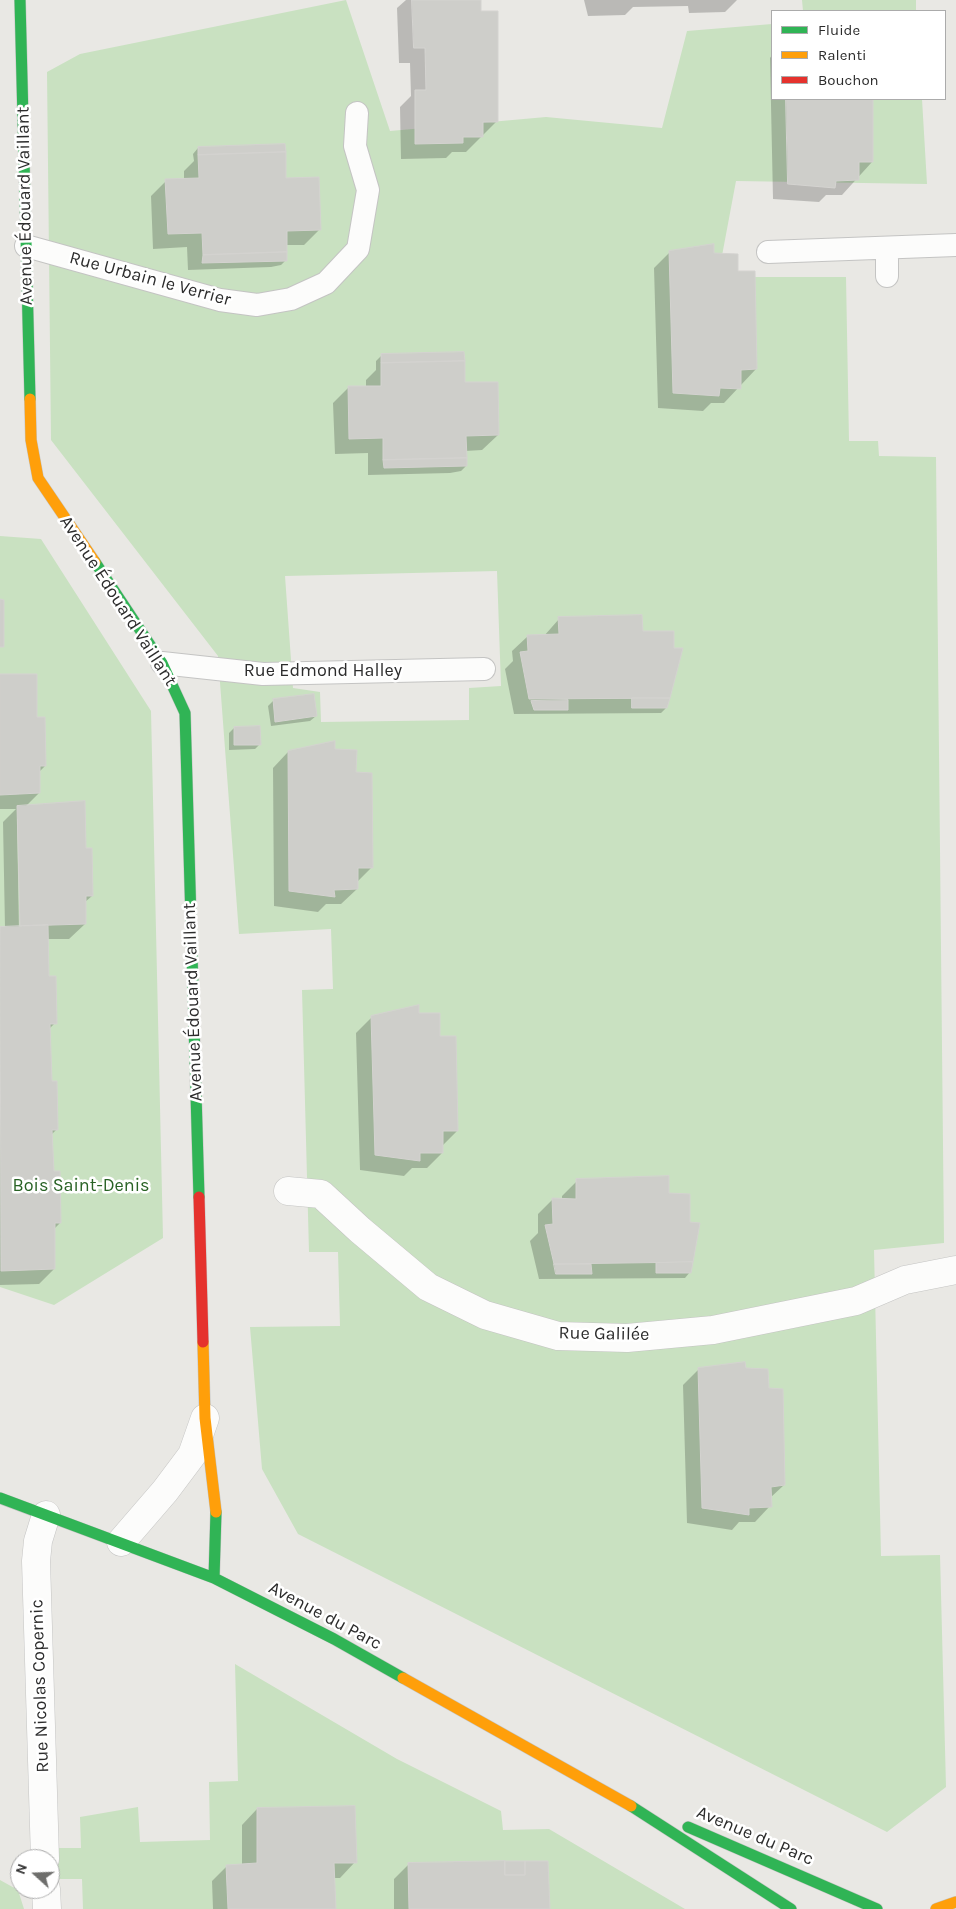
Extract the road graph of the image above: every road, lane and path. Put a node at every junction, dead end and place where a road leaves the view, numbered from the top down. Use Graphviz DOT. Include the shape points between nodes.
graph roads {
  1 [pos="20,0"];
  2 [pos="357,113"];
  3 [pos="956,245"];
  4 [pos="26,246"];
  5 [pos="887,248"];
  6 [pos="768,252"];
  7 [pos="888,276"];
  8 [pos="162,663"];
  9 [pos="484,669"];
  10 [pos="288,1192"];
  11 [pos="956,1270"];
  12 [pos="205,1418"];
  13 [pos="0,1498"];
  14 [pos="46,1515"];
  15 [pos="121,1542"];
  16 [pos="214,1578"];
  17 [pos="618,1797"];
  18 [pos="45,1849"];
  19 [pos="956,1902"];
  20 [pos="792,1909"];
  21 [pos="877,1909"];
  22 [pos="936,1909"];
  1 -- 4 [label="street, Avenue Édouard Vaillant"];
  2 -- 4 [label="lane, Rue Urbain le Verrier" via="355,146 368,190 358,249 326,283 291,299 257,305 220,300"];
  3 -- 5 [label="lane"];
  4 -- 8 [label="street, Avenue Édouard Vaillant" via="31,440 38,478"];
  5 -- 6 [label="lane"];
  5 -- 7 [label="lane"];
  8 -- 9 [label="lane, Rue Edmond Halley" via="262,674"];
  8 -- 12 [label="street, Avenue Édouard Vaillant" via="185,713"];
  10 -- 11 [label="street, Rue Galilée" via="321,1194 428,1288 485,1315 558,1336 627,1338 713,1330 856,1301 906,1280"];
  12 -- 15 [label="street, Avenue Édouard Vaillant" via="192,1455"];
  12 -- 16 [label="street, Avenue Édouard Vaillant" via="216,1514"];
  13 -- 14 [label="street, Avenue du Parc"];
  14 -- 15 [label="street, Avenue du Parc"];
  14 -- 18 [label="street, Rue Nicolas Copernic" via="36,1561"];
  15 -- 16 [label="street, Avenue du Parc"];
  16 -- 17 [label="street, Avenue du Parc" via="334,1639"];
  17 -- 20 [label="street, Avenue du Parc"];
  17 -- 21 [label="street, Avenue du Parc"];
  19 -- 22 [label="street"];
}
